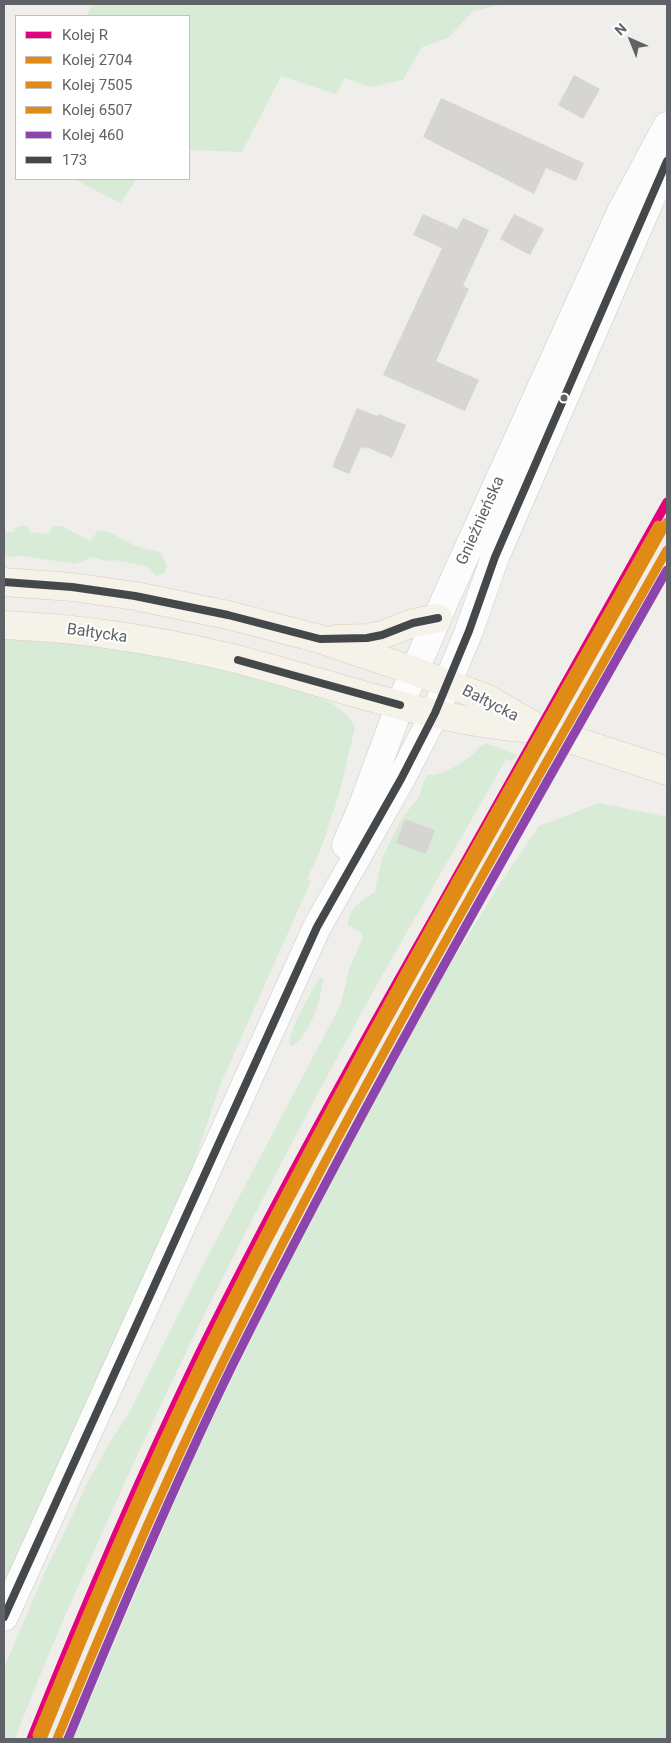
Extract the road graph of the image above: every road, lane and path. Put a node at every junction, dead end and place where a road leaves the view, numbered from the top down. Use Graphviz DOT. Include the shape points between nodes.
graph roads {
  1 [pos="667,126"];
  2 [pos="667,161"];
  3 [pos="4,582"];
  4 [pos="438,618"];
  5 [pos="4,625"];
  6 [pos="320,639"];
  7 [pos="414,671"];
  8 [pos="448,684"];
  9 [pos="400,705"];
  10 [pos="435,713"];
  11 [pos="539,729"];
  12 [pos="667,771"];
  13 [pos="317,926"];
  14 [pos="4,1617"];
  1 -- 4 [label="main road, Gnieźnieńska" via="621,212"];
  2 -- 8 [label="main road, Gnieźnieńska" via="495,557"];
  3 -- 6 [label="main road, Bałtycka" via="135,596 228,615"];
  4 -- 6 [label="main road" via="367,638"];
  4 -- 7 [label="main road, Gnieźnieńska"];
  5 -- 9 [label="main road, Bałtycka" via="96,632 164,644 231,658"];
  6 -- 7 [label="main road, Bałtycka"];
  7 -- 8 [label="main road, Bałtycka"];
  7 -- 9 [label="main road, Gnieźnieńska"];
  8 -- 10 [label="main road, Gnieźnieńska"];
  8 -- 11 [label="main road, Bałtycka" via="488,699"];
  9 -- 10 [label="main road, Bałtycka"];
  9 -- 13 [label="main road, Gnieźnieńska"];
  10 -- 11 [label="main road, Bałtycka" via="477,723"];
  10 -- 13 [label="main road, Gnieźnieńska"];
  11 -- 12 [label="main road, Bałtycka"];
  13 -- 14 [label="main road, Gnieźnieńska"];
}
